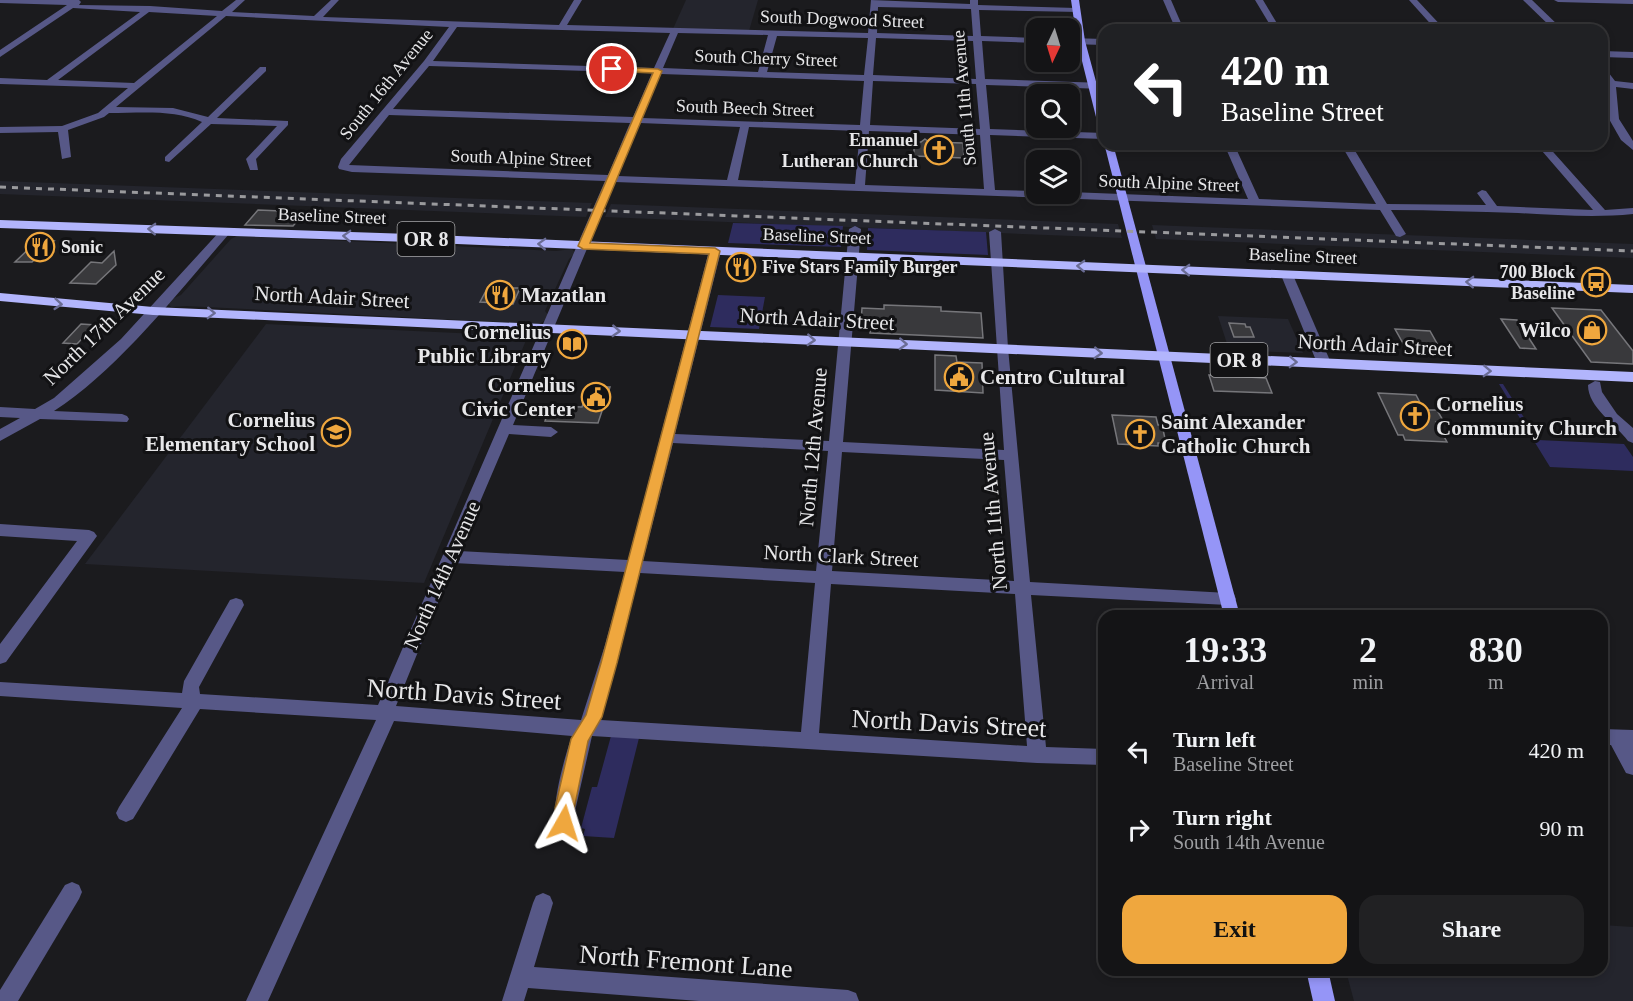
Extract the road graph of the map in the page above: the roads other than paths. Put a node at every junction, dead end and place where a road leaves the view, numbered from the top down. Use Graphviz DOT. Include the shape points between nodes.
graph roads {
  1 [pos="160,0"];
  2 [pos="241,0"];
  3 [pos="335,0"];
  4 [pos="578,0"];
  5 [pos="1075,0"];
  6 [pos="1167,0"];
  7 [pos="1259,0"];
  8 [pos="1413,0"];
  9 [pos="1527,0"];
  10 [pos="1558,0"];
  11 [pos="0,1"];
  12 [pos="77,2"];
  13 [pos="874,2"];
  14 [pos="1633,2"];
  15 [pos="974,3"];
  16 [pos="148,9"];
  17 [pos="1076,10"];
  18 [pos="223,15"];
  19 [pos="317,18"];
  20 [pos="456,23"];
  21 [pos="1177,24"];
  22 [pos="1273,24"];
  23 [pos="1435,24"];
  24 [pos="1553,24"];
  25 [pos="561,27"];
  26 [pos="675,30"];
  27 [pos="772,33"];
  28 [pos="872,36"];
  29 [pos="0,38"];
  30 [pos="23,39"];
  31 [pos="977,39"];
  32 [pos="1026,40"];
  33 [pos="1081,41"];
  34 [pos="1098,42"];
  35 [pos="0,54"];
  36 [pos="1608,54"];
  37 [pos="1633,55"];
  38 [pos="427,63"];
  39 [pos="264,69"];
  40 [pos="658,71"];
  41 [pos="762,74"];
  42 [pos="869,78"];
  43 [pos="0,81"];
  44 [pos="49,82"];
  45 [pos="981,82"];
  46 [pos="1093,85"];
  47 [pos="1098,85"];
  48 [pos="137,86"];
  49 [pos="1633,87"];
  50 [pos="1609,89"];
  51 [pos="1098,105"];
  52 [pos="108,110"];
  53 [pos="385,112"];
  54 [pos="637,120"];
  55 [pos="209,121"];
  56 [pos="745,124"];
  57 [pos="63,129"];
  58 [pos="865,129"];
  59 [pos="0,130"];
  60 [pos="985,132"];
  61 [pos="1098,136"];
  62 [pos="1633,147"];
  63 [pos="1110,150"];
  64 [pos="1232,150"];
  65 [pos="1350,150"];
  66 [pos="1546,150"];
  67 [pos="66,157"];
  68 [pos="169,159"];
  69 [pos="343,167"];
  70 [pos="254,168"];
  71 [pos="612,178"];
  72 [pos="732,182"];
  73 [pos="860,187"];
  74 [pos="990,192"];
  75 [pos="1482,193"];
  76 [pos="1122,197"];
  77 [pos="1255,203"];
  78 [pos="1383,207"];
  79 [pos="1495,211"];
  80 [pos="1633,211"];
  81 [pos="1602,214"];
  82 [pos="0,224"];
  83 [pos="855,229"];
  84 [pos="225,231"];
  85 [pos="995,232"];
  86 [pos="1400,234"];
  87 [pos="583,246"];
  88 [pos="715,251"];
  89 [pos="852,257"];
  90 [pos="997,263"];
  91 [pos="1139,268"];
  92 [pos="1287,275"];
  93 [pos="1633,289"];
  94 [pos="0,297"];
  95 [pos="153,311"];
  96 [pos="548,328"];
  97 [pos="693,335"];
  98 [pos="845,341"];
  99 [pos="1002,348"];
  100 [pos="1164,356"];
  101 [pos="1324,363"];
  102 [pos="1633,377"];
  103 [pos="1592,380"];
  104 [pos="0,412"];
  105 [pos="37,414"];
  106 [pos="122,419"];
  107 [pos="505,429"];
  108 [pos="551,432"];
  109 [pos="0,436"];
  110 [pos="667,438"];
  111 [pos="1633,438"];
  112 [pos="836,446"];
  113 [pos="1011,455"];
  114 [pos="0,531"];
  115 [pos="451,557"];
  116 [pos="634,567"];
  117 [pos="824,578"];
  118 [pos="1023,589"];
  119 [pos="1228,599"];
  120 [pos="236,605"];
  121 [pos="1231,610"];
  122 [pos="0,657"];
  123 [pos="0,689"];
  124 [pos="191,701"];
  125 [pos="388,713"];
  126 [pos="588,728"];
  127 [pos="1617,738"];
  128 [pos="809,741"];
  129 [pos="1037,755"];
  130 [pos="1098,757"];
  131 [pos="1633,767"];
  132 [pos="126,813"];
  133 [pos="564,823"];
  134 [pos="72,892"];
  135 [pos="543,903"];
  136 [pos="1318,976"];
  137 [pos="520,977"];
  138 [pos="6,1001"];
  139 [pos="257,1001"];
  140 [pos="513,1001"];
  141 [pos="848,1001"];
  142 [pos="1324,1001"];
  1 -- 16 [label="street"];
  2 -- 18 [label="street"];
  3 -- 19 [label="street"];
  4 -- 25 [label="street"];
  5 -- 17 [label="main road"];
  6 -- 21 [label="street"];
  7 -- 22 [label="street"];
  8 -- 23 [label="street"];
  9 -- 24 [label="street"];
  10 -- 14 [label="street"];
  11 -- 12 [label="street, South Dogwood Street"];
  12 -- 16 [label="street, South Dogwood Street"];
  12 -- 30 [label="street"];
  13 -- 15 [label="street"];
  13 -- 28 [label="street"];
  15 -- 17 [label="street"];
  15 -- 31 [label="street, South 11th Avenue"];
  16 -- 18 [label="street, South Dogwood Street"];
  16 -- 44 [label="street"];
  17 -- 33 [label="main road"];
  18 -- 19 [label="street, South Dogwood Street"];
  18 -- 48 [label="street"];
  19 -- 20 [label="street, South Dogwood Street"];
  20 -- 25 [label="street, South Dogwood Street"];
  20 -- 38 [label="street, South 16th Avenue"];
  25 -- 26 [label="street, South Dogwood Street"];
  26 -- 27 [label="street, South Dogwood Street"];
  26 -- 40 [label="street, North 14th Avenue"];
  27 -- 28 [label="street, South Dogwood Street"];
  27 -- 41 [label="street"];
  28 -- 31 [label="street, South Dogwood Street"];
  28 -- 42 [label="street"];
  29 -- 30 [label="street"];
  30 -- 35 [label="street"];
  31 -- 32 [label="street, South Dogwood Street"];
  31 -- 45 [label="street, South 11th Avenue"];
  33 -- 34 [label="street"];
  33 -- 46 [label="main road"];
  36 -- 37 [label="street"];
  38 -- 40 [label="street, South Cherry Street"];
  38 -- 53 [label="street, South 16th Avenue"];
  39 -- 55 [label="street"];
  40 -- 41 [label="street, South Cherry Street"];
  40 -- 54 [label="street, North 14th Avenue"];
  41 -- 42 [label="street, South Cherry Street"];
  42 -- 45 [label="street, South Cherry Street"];
  42 -- 58 [label="street"];
  43 -- 44 [label="street"];
  44 -- 48 [label="street"];
  45 -- 46 [label="street, South Cherry Street"];
  45 -- 60 [label="street, South 11th Avenue"];
  46 -- 47 [label="street, South Cherry Street"];
  46 -- 51 [label="main road"];
  48 -- 52 [label="street"];
  49 -- 50 [label="street"];
  50 -- 62 [label="street" via="1615,120"];
  52 -- 55 [label="street" via="174,112"];
  52 -- 57 [label="street"];
  53 -- 54 [label="street, South Beech Street"];
  53 -- 69 [label="street, South 16th Avenue"];
  54 -- 56 [label="street, South Beech Street"];
  54 -- 71 [label="street, North 14th Avenue"];
  55 -- 68 [label="street"];
  55 -- 70 [label="street" via="285,123 251,159"];
  56 -- 58 [label="street, South Beech Street"];
  56 -- 72 [label="street"];
  57 -- 59 [label="street"];
  57 -- 67 [label="street"];
  58 -- 60 [label="street, South Beech Street"];
  58 -- 73 [label="street"];
  60 -- 61 [label="street, South Beech Street"];
  60 -- 74 [label="street, South 11th Avenue"];
  63 -- 76 [label="main road"];
  64 -- 77 [label="street"];
  65 -- 78 [label="street"];
  66 -- 81 [label="street"];
  69 -- 71 [label="street, South Alpine Street"];
  71 -- 72 [label="street, South Alpine Street"];
  71 -- 87 [label="street, North 14th Avenue"];
  72 -- 73 [label="street, South Alpine Street"];
  73 -- 74 [label="street, South Alpine Street"];
  74 -- 76 [label="street, South Alpine Street"];
  75 -- 79 [label="street"];
  76 -- 77 [label="street, South Alpine Street"];
  76 -- 91 [label="main road"];
  77 -- 78 [label="street, South Alpine Street"];
  78 -- 79 [label="street, South Alpine Street"];
  78 -- 86 [label="street"];
  79 -- 81 [label="street, South Alpine Street"];
  80 -- 81 [label="street, South Alpine Street"];
  84 -- 82 [label="highway, Baseline Street / OR 8, one-way"];
  83 -- 89 [label="street, North 12th Avenue"];
  87 -- 84 [label="highway, Baseline Street / OR 8, one-way"];
  84 -- 95 [label="street, North 17th Avenue"];
  85 -- 90 [label="street"];
  87 -- 88 [label="highway, Baseline Street / OR 8"];
  87 -- 96 [label="street, North 14th Avenue"];
  88 -- 89 [label="highway, Baseline Street / OR 8"];
  88 -- 97 [label="street"];
  89 -- 90 [label="highway, Baseline Street / OR 8"];
  89 -- 98 [label="street, North 12th Avenue"];
  91 -- 90 [label="highway, Baseline Street / OR 8, one-way"];
  90 -- 99 [label="street, North 11th Avenue"];
  92 -- 91 [label="highway, Baseline Street / OR 8, one-way"];
  91 -- 100 [label="main road"];
  93 -- 92 [label="highway, Baseline Street / OR 8, one-way"];
  92 -- 101 [label="street"];
  94 -- 95 [label="highway, North Adair Street / OR 8, one-way"];
  95 -- 96 [label="highway, North Adair Street / OR 8, one-way"];
  95 -- 105 [label="street, North 17th Avenue" via="80,383"];
  96 -- 97 [label="highway, North Adair Street / OR 8, one-way"];
  96 -- 107 [label="street, North 14th Avenue"];
  97 -- 98 [label="highway, North Adair Street / OR 8, one-way"];
  97 -- 110 [label="street"];
  98 -- 99 [label="highway, North Adair Street / OR 8, one-way"];
  98 -- 112 [label="street, North 12th Avenue"];
  99 -- 100 [label="highway, North Adair Street / OR 8, one-way"];
  99 -- 113 [label="street, North 11th Avenue"];
  100 -- 101 [label="highway, North Adair Street / OR 8, one-way"];
  100 -- 119 [label="main road"];
  101 -- 103 [label="highway, North Adair Street / OR 8, one-way"];
  102 -- 103 [label="highway, North Adair Street / OR 8"];
  103 -- 111 [label="street" via="1594,392"];
  104 -- 105 [label="street"];
  105 -- 106 [label="street"];
  105 -- 109 [label="street, North 17th Avenue"];
  107 -- 108 [label="street"];
  107 -- 115 [label="street, North 14th Avenue"];
  110 -- 112 [label="street"];
  110 -- 116 [label="street"];
  112 -- 113 [label="street"];
  112 -- 117 [label="street, North 12th Avenue"];
  113 -- 118 [label="street, North 11th Avenue"];
  114 -- 122 [label="street" via="89,536"];
  115 -- 116 [label="street, North Clark Street"];
  115 -- 125 [label="street, North 14th Avenue" via="387,702"];
  116 -- 117 [label="street, North Clark Street"];
  116 -- 126 [label="street"];
  117 -- 118 [label="street, North Clark Street"];
  117 -- 128 [label="street, North 12th Avenue"];
  118 -- 119 [label="street, North Clark Street"];
  118 -- 129 [label="street, North 11th Avenue"];
  119 -- 121 [label="main road"];
  120 -- 124 [label="street" via="190,686"];
  123 -- 124 [label="street, North Davis Street"];
  124 -- 125 [label="street, North Davis Street"];
  124 -- 132 [label="street" via="190,712"];
  125 -- 126 [label="street, North Davis Street"];
  125 -- 139 [label="street, North 14th Avenue"];
  126 -- 128 [label="street, North Davis Street"];
  126 -- 133 [label="street" via="580,739"];
  127 -- 131 [label="street"];
  128 -- 129 [label="street, North Davis Street"];
  129 -- 130 [label="street, North Davis Street"];
  134 -- 138 [label="street"];
  135 -- 137 [label="street"];
  136 -- 142 [label="main road"];
  137 -- 140 [label="street"];
  137 -- 141 [label="street, North Fremont Lane"];
}
